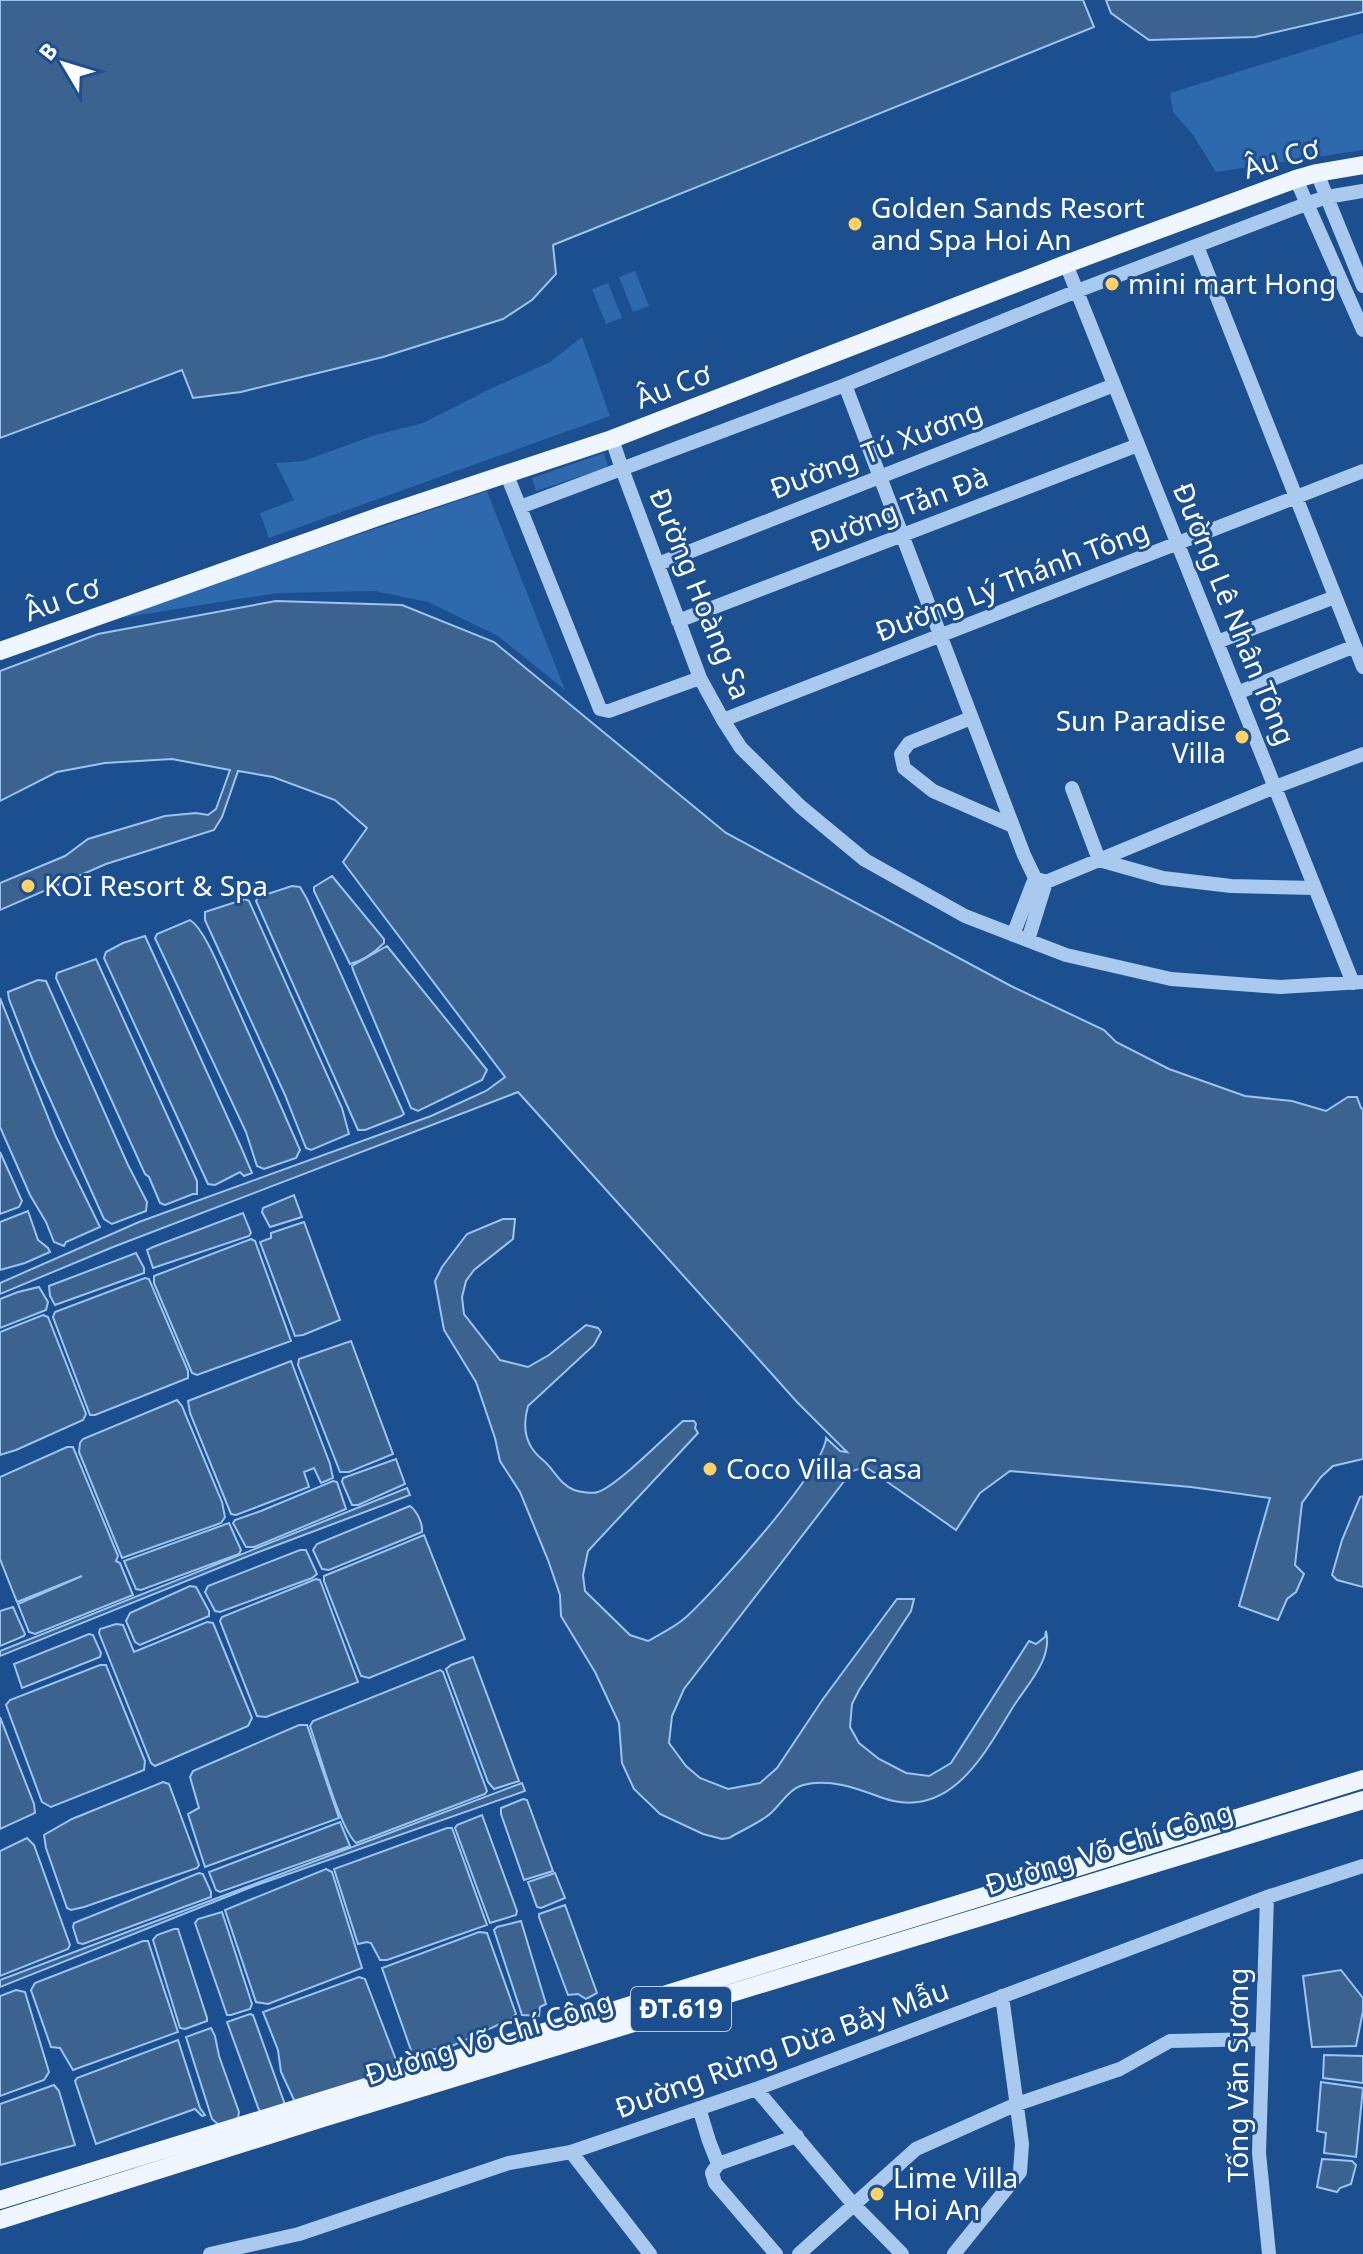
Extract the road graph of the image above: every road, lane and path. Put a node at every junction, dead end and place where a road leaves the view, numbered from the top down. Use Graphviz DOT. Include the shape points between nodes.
graph roads {
  1 [pos="1363,165"];
  2 [pos="1317,173"];
  3 [pos="1296,179"];
  4 [pos="1363,191"];
  5 [pos="1327,197"];
  6 [pos="1309,203"];
  7 [pos="1197,246"];
  8 [pos="1066,264"];
  9 [pos="1363,286"];
  10 [pos="1077,291"];
  11 [pos="1363,330"];
  12 [pos="845,385"];
  13 [pos="1114,385"];
  14 [pos="612,439"];
  15 [pos="1138,445"];
  16 [pos="622,469"];
  17 [pos="1363,471"];
  18 [pos="507,475"];
  19 [pos="879,477"];
  20 [pos="1296,498"];
  21 [pos="520,507"];
  22 [pos="901,536"];
  23 [pos="1178,545"];
  24 [pos="658,564"];
  25 [pos="1335,597"];
  26 [pos="678,621"];
  27 [pos="940,637"];
  28 [pos="1217,642"];
  29 [pos="1355,646"];
  30 [pos="0,651"];
  31 [pos="1363,667"];
  32 [pos="700,678"];
  33 [pos="1237,693"];
  34 [pos="971,718"];
  35 [pos="723,720"];
  36 [pos="1363,754"];
  37 [pos="1275,787"];
  38 [pos="1072,788"];
  39 [pos="1013,826"];
  40 [pos="1099,860"];
  41 [pos="1041,880"];
  42 [pos="1315,888"];
  43 [pos="1021,938"];
  44 [pos="1358,983"];
  45 [pos="1363,1779"];
  46 [pos="1363,1800"];
  47 [pos="1363,1866"];
  48 [pos="1267,1897"];
  49 [pos="1002,1996"];
  50 [pos="662,2006"];
  51 [pos="1262,2039"];
  52 [pos="756,2089"];
  53 [pos="1017,2104"];
  54 [pos="699,2108"];
  55 [pos="797,2136"];
  56 [pos="571,2152"];
  57 [pos="718,2164"];
  58 [pos="0,2200"];
  59 [pos="853,2204"];
  60 [pos="0,2220"];
  61 [pos="210,2254"];
  62 [pos="650,2254"];
  63 [pos="776,2254"];
  64 [pos="799,2254"];
  65 [pos="902,2254"];
  66 [pos="954,2254"];
  67 [pos="1269,2254"];
  1 -- 2 [label="main road, Âu Cơ"];
  2 -- 3 [label="main road, Âu Cơ"];
  2 -- 5 [label="street"];
  3 -- 6 [label="street"];
  3 -- 8 [label="main road, Âu Cơ"];
  4 -- 5 [label="street"];
  5 -- 6 [label="street"];
  5 -- 9 [label="street"];
  6 -- 7 [label="street"];
  6 -- 11 [label="street"];
  7 -- 10 [label="street"];
  7 -- 20 [label="street"];
  8 -- 10 [label="street, Đường Lê Nhân Tông"];
  8 -- 14 [label="main road, Âu Cơ"];
  10 -- 12 [label="street"];
  10 -- 13 [label="street, Đường Lê Nhân Tông"];
  12 -- 16 [label="street"];
  12 -- 19 [label="street"];
  13 -- 15 [label="street, Đường Lê Nhân Tông"];
  13 -- 19 [label="street, Đường Tú Xương"];
  14 -- 16 [label="street, Đường Hoàng Sa"];
  14 -- 18 [label="main road, Âu Cơ"];
  15 -- 22 [label="street, Đường Tản Đà"];
  15 -- 23 [label="street, Đường Lê Nhân Tông"];
  16 -- 21 [label="street"];
  16 -- 24 [label="street, Đường Hoàng Sa"];
  17 -- 20 [label="street, Đường Lý Thánh Tông"];
  18 -- 21 [label="street"];
  18 -- 30 [label="main road, Âu Cơ"];
  19 -- 22 [label="street"];
  19 -- 24 [label="street, Đường Tú Xương"];
  20 -- 23 [label="street, Đường Lý Thánh Tông"];
  20 -- 25 [label="street"];
  21 -- 32 [label="street" via="600,709 609,711"];
  22 -- 26 [label="street, Đường Tản Đà"];
  22 -- 27 [label="street"];
  23 -- 27 [label="street, Đường Lý Thánh Tông"];
  23 -- 28 [label="street, Đường Lê Nhân Tông"];
  24 -- 26 [label="street, Đường Hoàng Sa"];
  25 -- 28 [label="street"];
  25 -- 29 [label="street"];
  26 -- 32 [label="street, Đường Hoàng Sa"];
  27 -- 34 [label="street"];
  27 -- 35 [label="street, Đường Lý Thánh Tông"];
  28 -- 33 [label="street, Đường Lê Nhân Tông"];
  29 -- 31 [label="street"];
  29 -- 33 [label="street"];
  32 -- 35 [label="street, Đường Hoàng Sa"];
  33 -- 37 [label="street, Đường Lê Nhân Tông"];
  34 -- 39 [label="street"];
  34 -- 39 [label="street" via="909,743 901,754 904,768 933,791"];
  35 -- 43 [label="street, Đường Hoàng Sa" via="741,748 865,860 965,916"];
  36 -- 37 [label="street"];
  37 -- 40 [label="street"];
  37 -- 42 [label="street, Đường Lê Nhân Tông"];
  38 -- 40 [label="street"];
  39 -- 41 [label="street"];
  40 -- 41 [label="street"];
  40 -- 42 [label="street" via="1163,878"];
  41 -- 43 [label="street"];
  42 -- 44 [label="street, Đường Lê Nhân Tông"];
  43 -- 44 [label="street, Đường Hoàng Sa" via="1066,955 1171,979 1280,987"];
  45 -- 50 [label="main road, Đường Võ Chí Công / ĐT.619"];
  46 -- 50 [label="main road, Đường Võ Chí Công / ĐT.619"];
  47 -- 48 [label="street, Đường Rừng Dừa Bảy Mẫu"];
  48 -- 49 [label="street, Đường Rừng Dừa Bảy Mẫu"];
  48 -- 51 [label="street, Tống Văn Sương"];
  49 -- 52 [label="street, Đường Rừng Dừa Bảy Mẫu"];
  49 -- 53 [label="street"];
  50 -- 58 [label="main road, Đường Võ Chí Công / ĐT.619"];
  50 -- 60 [label="main road, Đường Võ Chí Công / ĐT.619"];
  51 -- 53 [label="street" via="1170,2041 1120,2069"];
  51 -- 67 [label="street, Tống Văn Sương" via="1259,2153"];
  52 -- 54 [label="street, Đường Rừng Dừa Bảy Mẫu"];
  52 -- 55 [label="street"];
  53 -- 59 [label="street" via="916,2149"];
  53 -- 66 [label="street" via="1020,2172"];
  54 -- 56 [label="street, Đường Rừng Dừa Bảy Mẫu"];
  54 -- 57 [label="street"];
  55 -- 57 [label="street"];
  55 -- 59 [label="street"];
  56 -- 61 [label="street, Đường Rừng Dừa Bảy Mẫu" via="509,2163 299,2234"];
  56 -- 62 [label="street"];
  57 -- 63 [label="street" via="712,2173 715,2183"];
  59 -- 64 [label="street"];
  59 -- 65 [label="street"];
}
